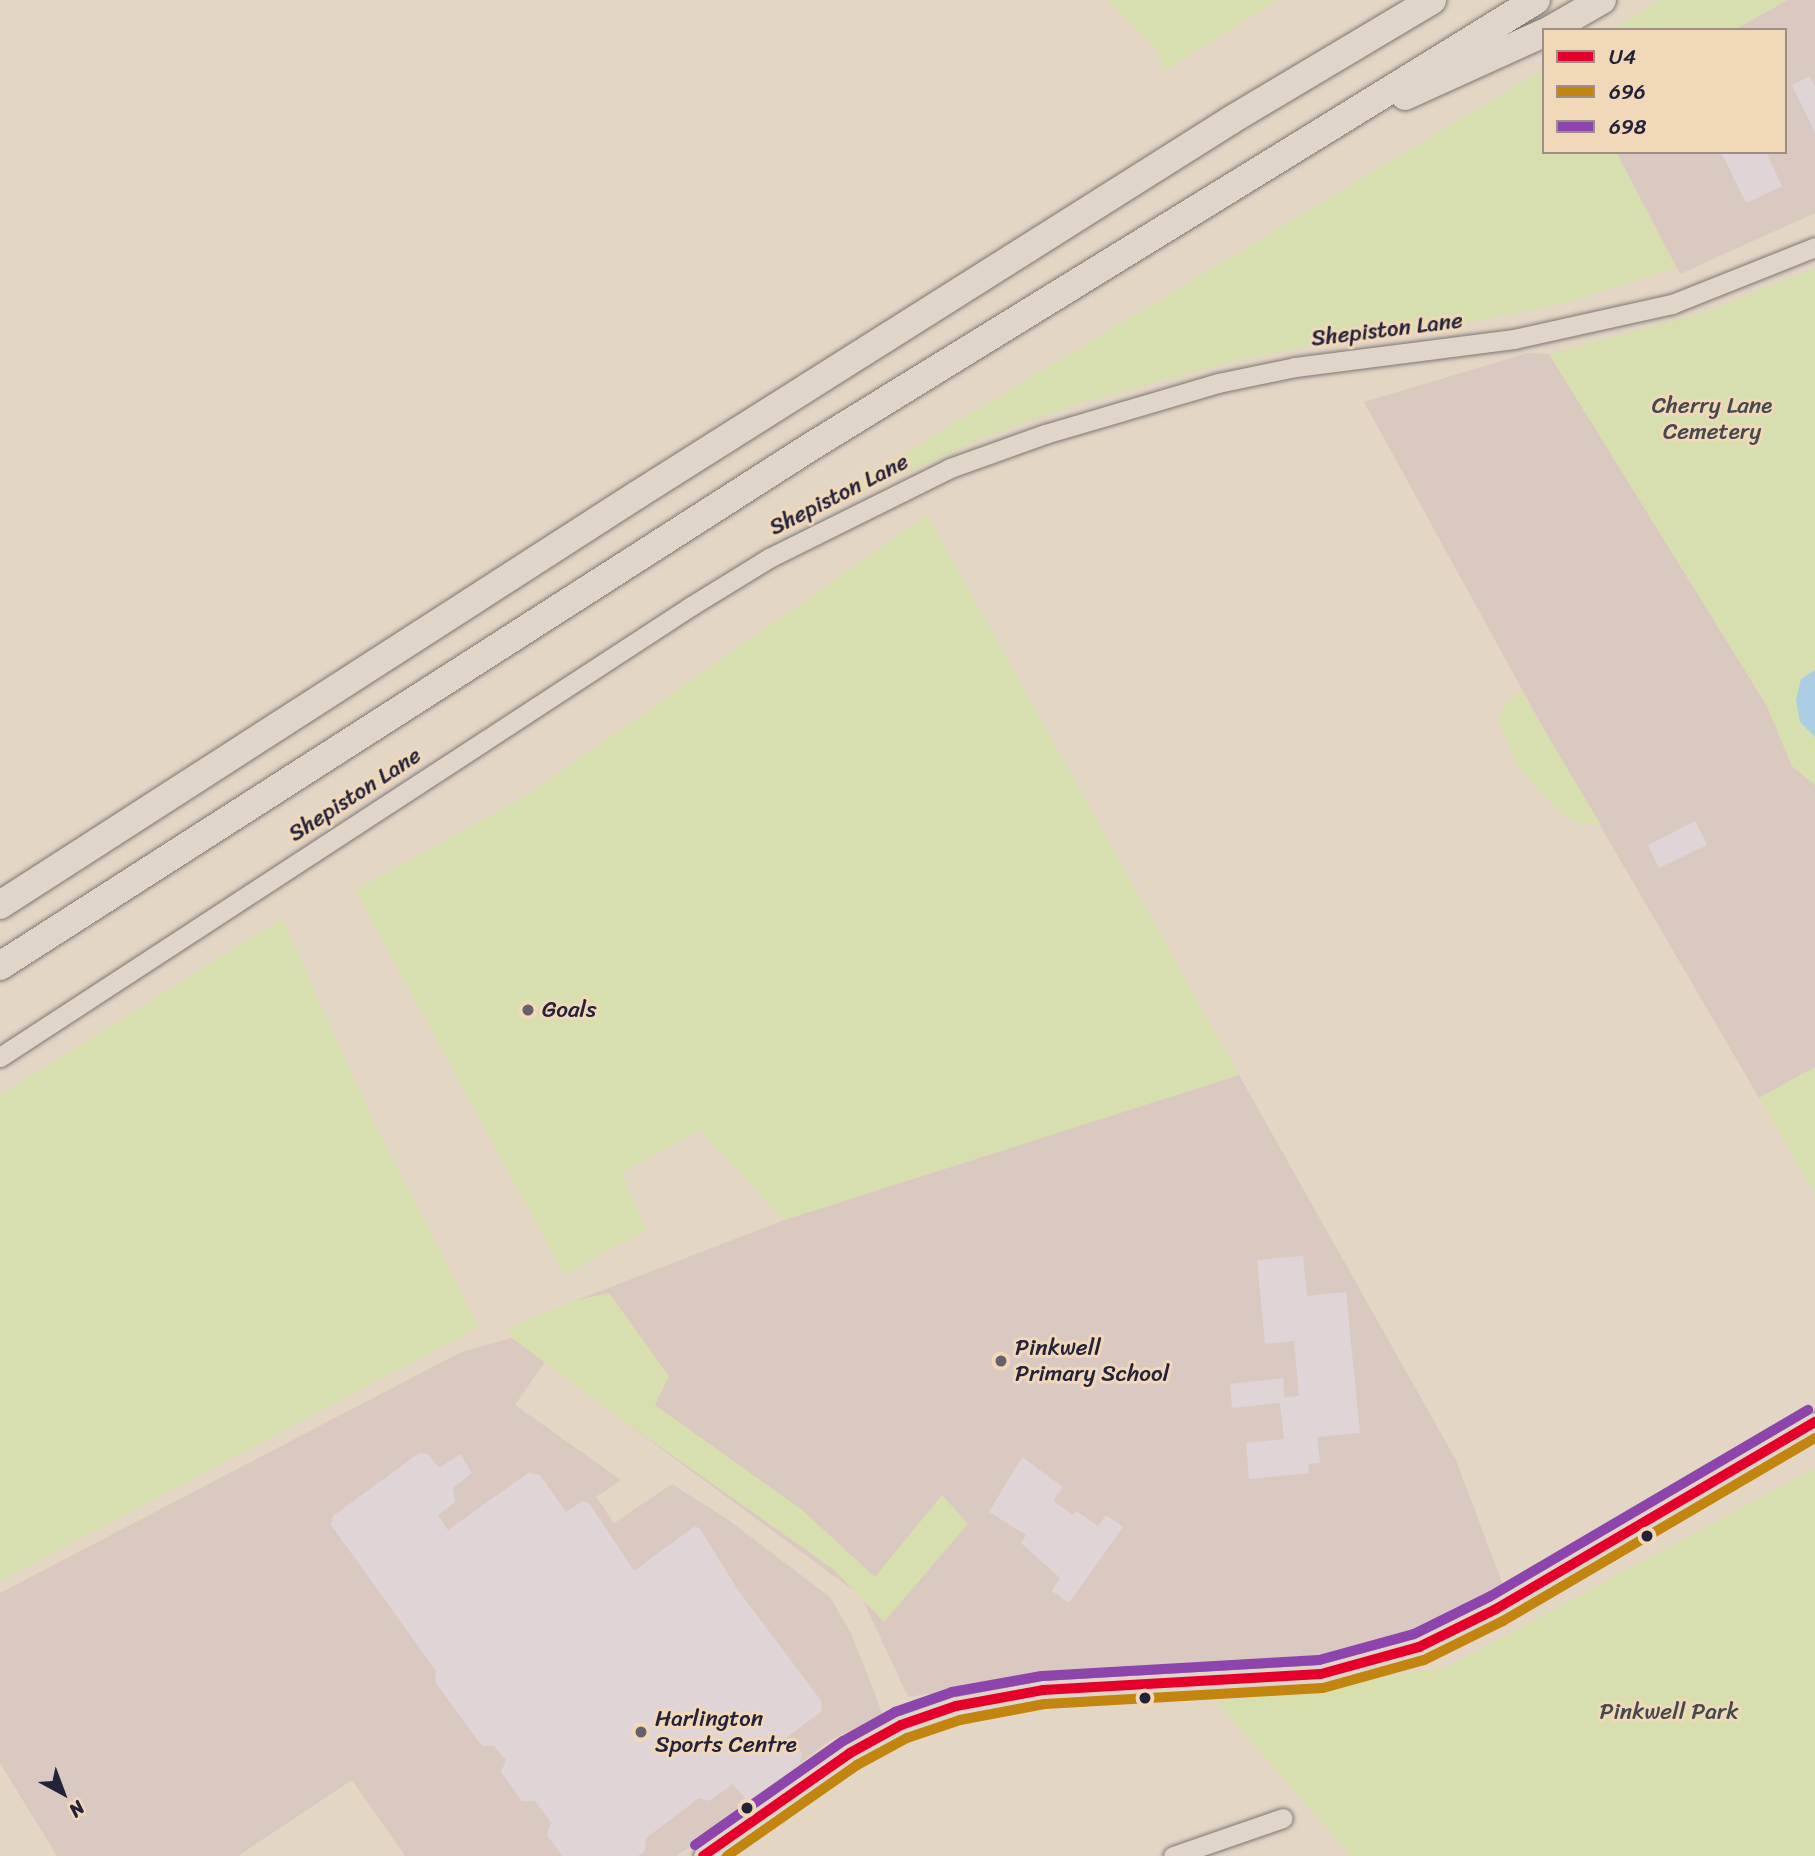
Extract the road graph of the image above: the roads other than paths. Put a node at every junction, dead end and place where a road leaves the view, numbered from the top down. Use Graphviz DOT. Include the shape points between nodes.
graph roads {
  1 [pos="1423,0"];
  2 [pos="1432,0"];
  3 [pos="1536,0"];
  4 [pos="1602,0"];
  5 [pos="1400,19"];
  6 [pos="1553,28"];
  7 [pos="1542,34"];
  8 [pos="1306,139"];
  9 [pos="1815,247"];
  10 [pos="0,905"];
  11 [pos="0,966"];
  12 [pos="0,1057"];
  13 [pos="1815,1422"];
  14 [pos="1283,1818"];
  15 [pos="703,1856"];
  16 [pos="1173,1856"];
  1 -- 5 [label="highway"];
  2 -- 5 [label="highway"];
  3 -- 8 [label="highway"];
  4 -- 6 [label="highway"];
  5 -- 10 [label="highway" via="1231,120 614,509"];
  7 -- 8 [label="highway"];
  8 -- 11 [label="highway" via="812,446"];
  9 -- 12 [label="street, Shepiston Lane" via="1672,304 1514,339 1296,367 1218,383 1045,434 950,468 769,558 691,606"];
  13 -- 15 [label="street" via="1496,1609 1419,1647 1321,1674 1043,1690 956,1706 901,1725 850,1753"];
  14 -- 16 [label="street"];
}
